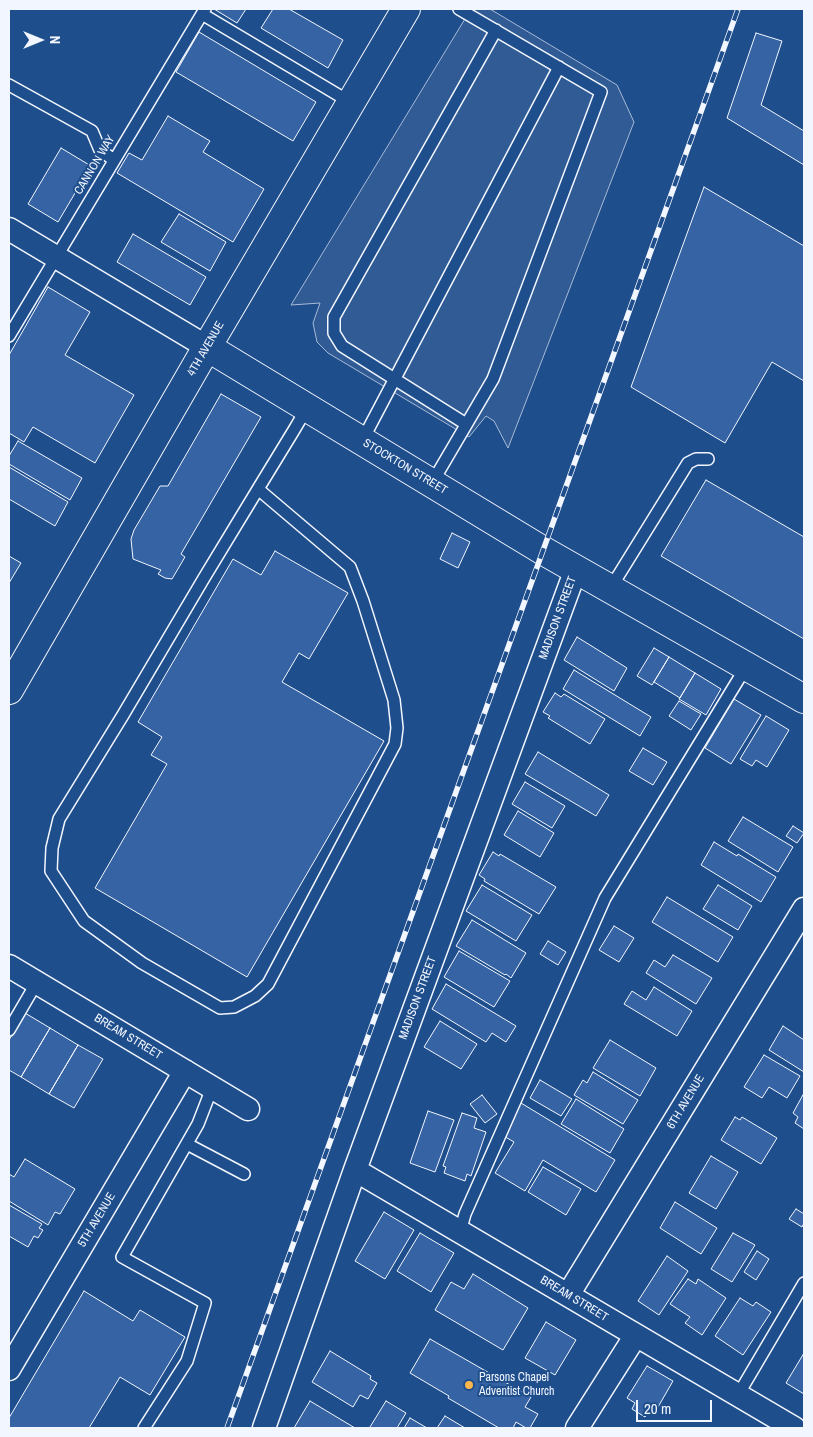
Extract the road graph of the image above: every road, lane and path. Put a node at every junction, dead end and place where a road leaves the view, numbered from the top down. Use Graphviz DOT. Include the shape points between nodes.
graph roads {
  1 [pos="406,9"];
  2 [pos="459,9"];
  3 [pos="203,12"];
  4 [pos="496,30"];
  5 [pos="558,67"];
  6 [pos="9,85"];
  7 [pos="350,102"];
  8 [pos="114,160"];
  9 [pos="9,230"];
  10 [pos="56,257"];
  11 [pos="9,336"];
  12 [pos="207,347"];
  13 [pos="395,379"];
  14 [pos="307,408"];
  15 [pos="466,424"];
  16 [pos="362,441"];
  17 [pos="708,459"];
  18 [pos="432,483"];
  19 [pos="258,489"];
  20 [pos="576,569"];
  21 [pos="610,589"];
  22 [pos="746,667"];
  23 [pos="9,690"];
  24 [pos="804,699"];
  25 [pos="804,909"];
  26 [pos="9,966"];
  27 [pos="36,982"];
  28 [pos="9,1030"];
  29 [pos="185,1071"];
  30 [pos="212,1088"];
  31 [pos="248,1109"];
  32 [pos="187,1144"];
  33 [pos="355,1170"];
  34 [pos="244,1174"];
  35 [pos="460,1232"];
  36 [pos="804,1284"];
  37 [pos="568,1295"];
  38 [pos="636,1335"];
  39 [pos="9,1369"];
  40 [pos="738,1395"];
  41 [pos="144,1428"];
  42 [pos="264,1428"];
  43 [pos="577,1428"];
  44 [pos="794,1428"];
  1 -- 7 [label="street, 4TH AVENUE"];
  2 -- 4 [label="lane"];
  3 -- 7 [label="lane"];
  3 -- 8 [label="lane, CANNON WAY"];
  4 -- 5 [label="lane"];
  4 -- 13 [label="lane" via="334,317 334,333 342,346"];
  5 -- 13 [label="lane"];
  5 -- 15 [label="lane" via="600,92 493,378"];
  6 -- 8 [label="lane" via="92,131 100,150"];
  7 -- 12 [label="street, 4TH AVENUE"];
  8 -- 10 [label="lane, CANNON WAY"];
  9 -- 10 [label="street, STOCKTON STREET"];
  10 -- 11 [label="lane, CANNON WAY"];
  10 -- 12 [label="street, STOCKTON STREET"];
  12 -- 14 [label="street, STOCKTON STREET"];
  12 -- 23 [label="street, 4TH AVENUE"];
  13 -- 15 [label="lane"];
  13 -- 16 [label="lane"];
  14 -- 16 [label="street, STOCKTON STREET"];
  14 -- 19 [label="lane"];
  15 -- 18 [label="lane"];
  16 -- 18 [label="street, STOCKTON STREET"];
  17 -- 21 [label="lane" via="688,463"];
  18 -- 20 [label="street, STOCKTON STREET"];
  19 -- 19 [label="lane" via="59,819 52,848 51,871 84,920 142,963 220,1008 234,1007 256,996 268,984 395,744 397,728 394,700 350,568"];
  20 -- 21 [label="street, STOCKTON STREET"];
  20 -- 33 [label="street, MADISON STREET"];
  21 -- 22 [label="street, STOCKTON STREET"];
  22 -- 24 [label="street, STOCKTON STREET"];
  22 -- 35 [label="lane" via="605,898 465,1214"];
  25 -- 37 [label="street, 6TH AVENUE"];
  26 -- 27 [label="street, BREAM STREET"];
  27 -- 28 [label="lane"];
  27 -- 29 [label="street, BREAM STREET"];
  29 -- 30 [label="street, BREAM STREET"];
  29 -- 39 [label="street, 5TH AVENUE"];
  30 -- 31 [label="street, BREAM STREET"];
  30 -- 32 [label="lane"];
  32 -- 34 [label="lane"];
  32 -- 41 [label="lane" via="122,1257 205,1303 187,1360"];
  33 -- 35 [label="street, BREAM STREET"];
  33 -- 42 [label="street, MADISON STREET"];
  35 -- 37 [label="street, BREAM STREET"];
  36 -- 40 [label="lane"];
  37 -- 38 [label="street, BREAM STREET"];
  38 -- 40 [label="street, BREAM STREET"];
  38 -- 43 [label="street"];
  40 -- 44 [label="street, BREAM STREET" via="770,1420"];
}
